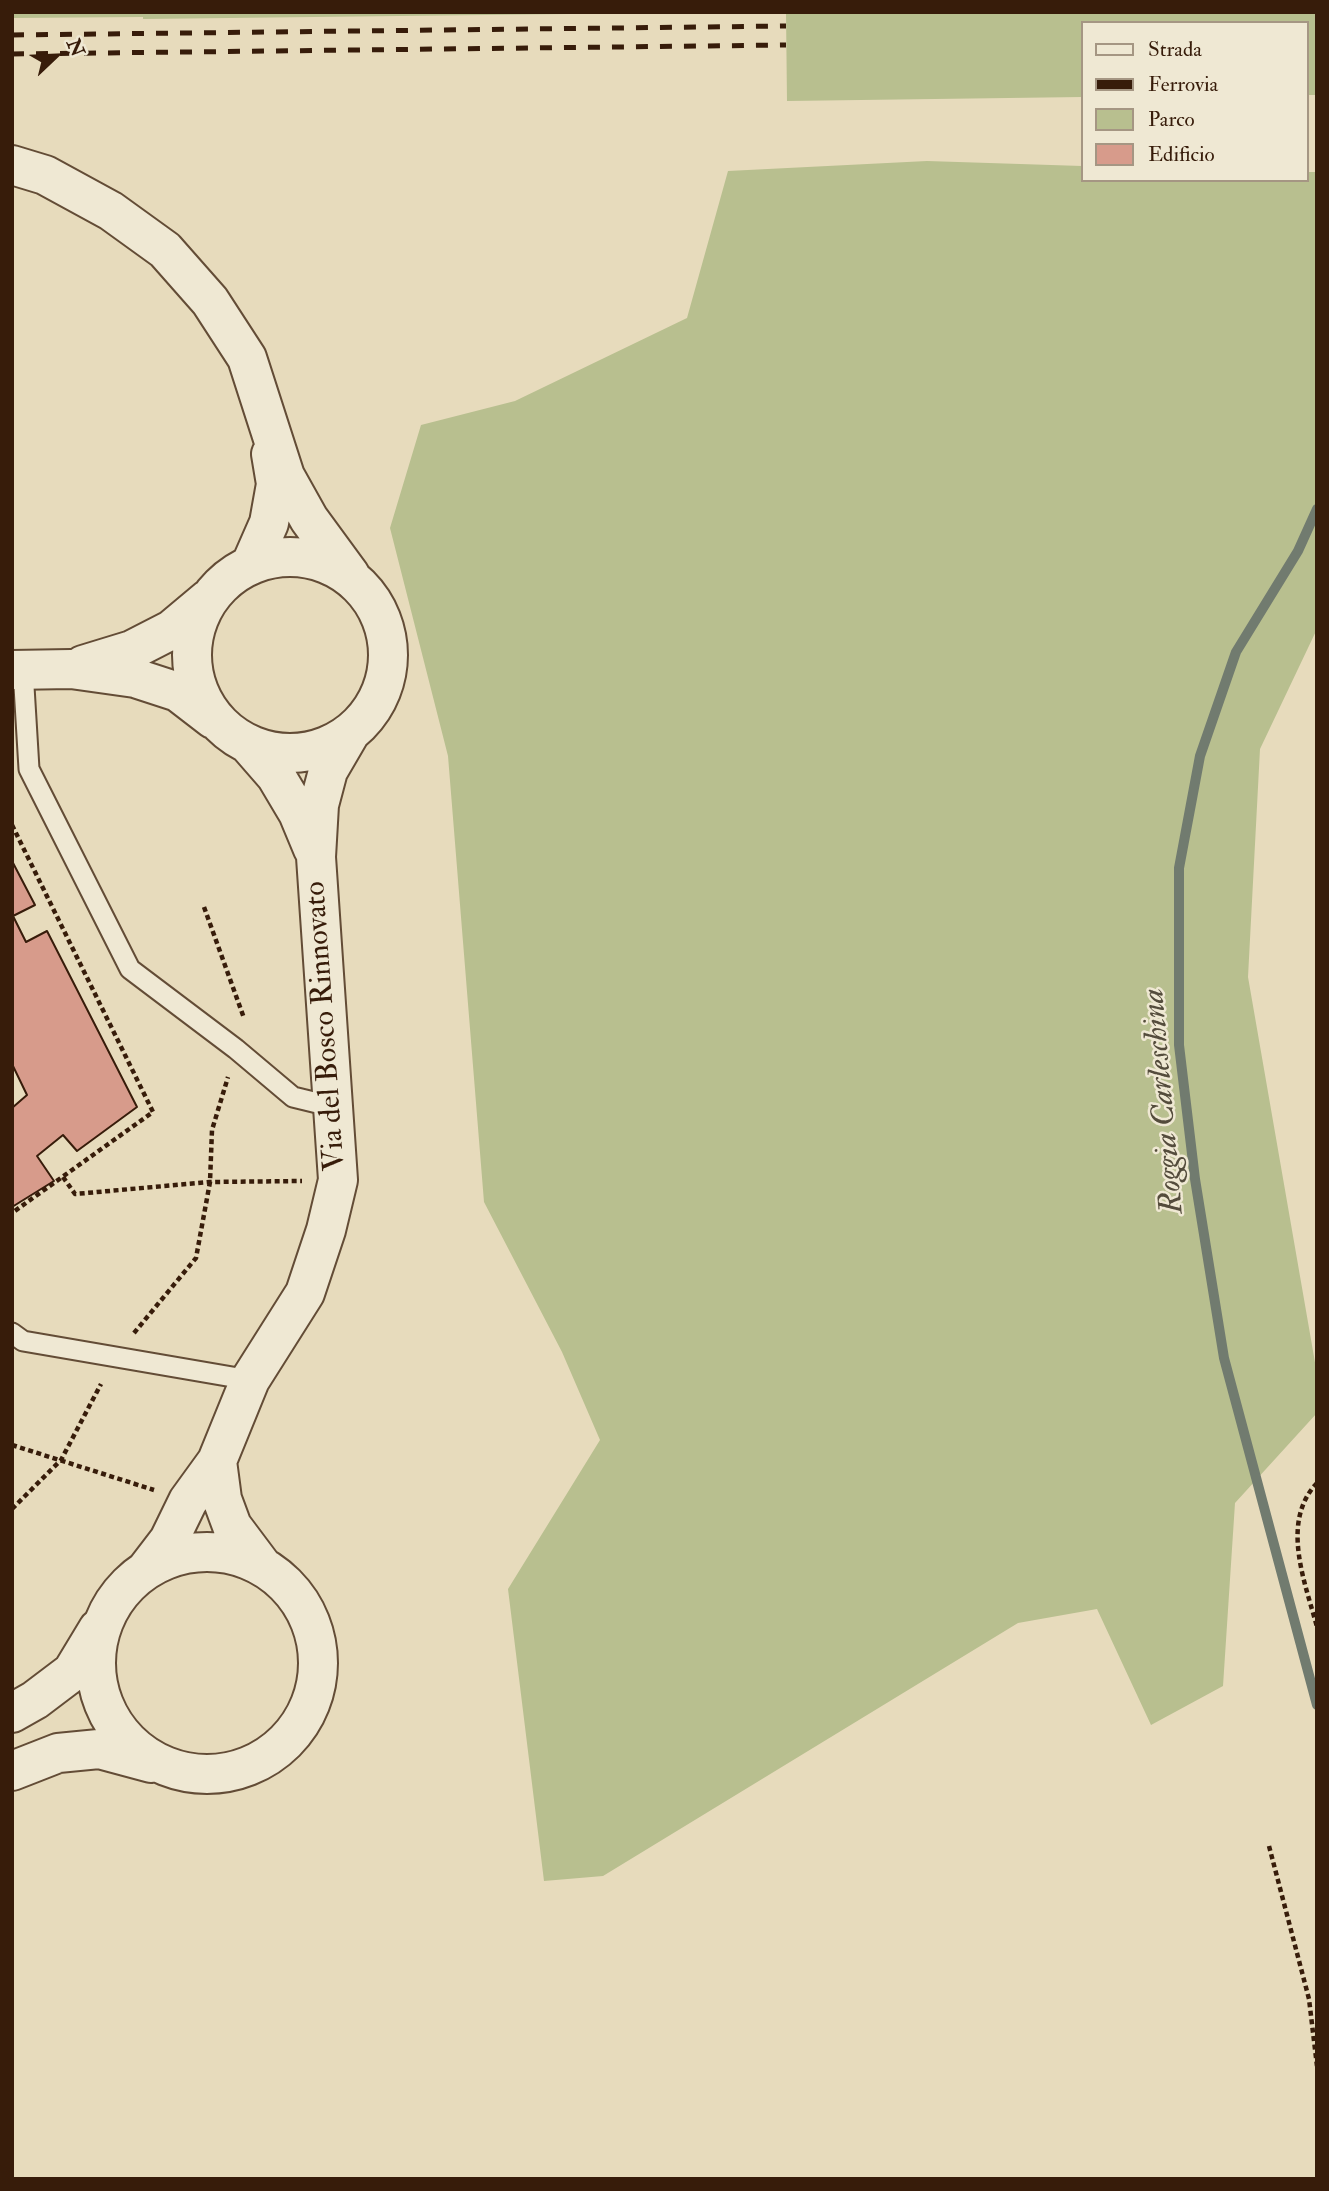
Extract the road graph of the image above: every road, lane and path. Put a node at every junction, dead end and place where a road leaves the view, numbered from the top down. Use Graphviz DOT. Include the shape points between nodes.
graph roads {
  1 [pos="12,165"];
  2 [pos="266,417"];
  3 [pos="251,564"];
  4 [pos="354,579"];
  5 [pos="209,598"];
  6 [pos="71,669"];
  7 [pos="18,670"];
  8 [pos="235,735"];
  9 [pos="349,735"];
  10 [pos="12,825"];
  11 [pos="316,857"];
  12 [pos="204,907"];
  13 [pos="236,1049"];
  14 [pos="334,1107"];
  15 [pos="63,1177"];
  16 [pos="338,1180"];
  17 [pos="210,1182"];
  18 [pos="12,1213"];
  19 [pos="12,1332"];
  20 [pos="114,1358"];
  21 [pos="250,1380"];
  22 [pos="12,1445"];
  23 [pos="61,1460"];
  24 [pos="217,1461"];
  25 [pos="1317,1483"];
  26 [pos="188,1502"];
  27 [pos="12,1509"];
  28 [pos="262,1566"];
  29 [pos="146,1570"];
  30 [pos="106,1616"];
  31 [pos="1317,1627"];
  32 [pos="12,1713"];
  33 [pos="173,1769"];
  34 [pos="12,1771"];
  35 [pos="1269,1846"];
  36 [pos="1317,2066"];
  1 -- 2 [label="street" via="45,175 111,211 165,250 210,301 247,358"];
  2 -- 3 [label="street" via="276,484 269,523"];
  2 -- 4 [label="street" via="285,476 309,519"];
  3 -- 4 [label="street" via="277,557 304,557"];
  3 -- 5 [label="street" via="228,578"];
  4 -- 9 [label="street" via="373,602 385,629 389,658 379,697"];
  5 -- 6 [label="street" via="171,630 132,650"];
  5 -- 8 [label="street" via="195,629 192,663 201,696"];
  6 -- 7 [label="street"];
  6 -- 8 [label="street" via="135,678 178,692"];
  7 -- 13 [label="lane" via="29,769 130,969"];
  8 -- 9 [label="street" via="274,753 300,754"];
  8 -- 11 [label="street, Via del Bosco Rinnovato" via="276,776 299,813"];
  9 -- 11 [label="street, Via del Bosco Rinnovato" via="328,771 319,805"];
  10 -- 15 [label="path" via="153,1112"];
  11 -- 14 [label="street, Via del Bosco Rinnovato"];
  12 -- 13 [label="path" via="245,1021"];
  13 -- 14 [label="lane" via="293,1097"];
  13 -- 17 [label="path" via="212,1130"];
  14 -- 16 [label="street, Via del Bosco Rinnovato"];
  15 -- 17 [label="path" via="75,1194"];
  15 -- 18 [label="path"];
  16 -- 17 [label="path"];
  16 -- 21 [label="street, Via del Bosco Rinnovato" via="305,1293"];
  17 -- 20 [label="path" via="195,1258"];
  19 -- 20 [label="lane" via="23,1341"];
  20 -- 21 [label="lane"];
  20 -- 23 [label="path"];
  21 -- 24 [label="street, Via del Bosco Rinnovato"];
  22 -- 23 [label="path"];
  23 -- 26 [label="path"];
  23 -- 27 [label="path"];
  24 -- 26 [label="street, Via del Bosco Rinnovato"];
  24 -- 28 [label="street, Via del Bosco Rinnovato" via="222,1499 232,1526"];
  25 -- 31 [label="path" via="1298,1514 1297,1538"];
  26 -- 29 [label="street, Via del Bosco Rinnovato" via="169,1540"];
  28 -- 29 [label="street" via="223,1553 183,1554"];
  28 -- 33 [label="street" via="290,1589 310,1619 318,1654 316,1691 301,1724 277,1751 245,1769 209,1775"];
  29 -- 30 [label="street" via="123,1590"];
  30 -- 32 [label="street" via="72,1672"];
  30 -- 33 [label="street" via="96,1652 99,1690 114,1724 139,1752"];
  33 -- 34 [label="street" via="99,1749 58,1752"];
  35 -- 36 [label="path" via="1309,1999"];
}
